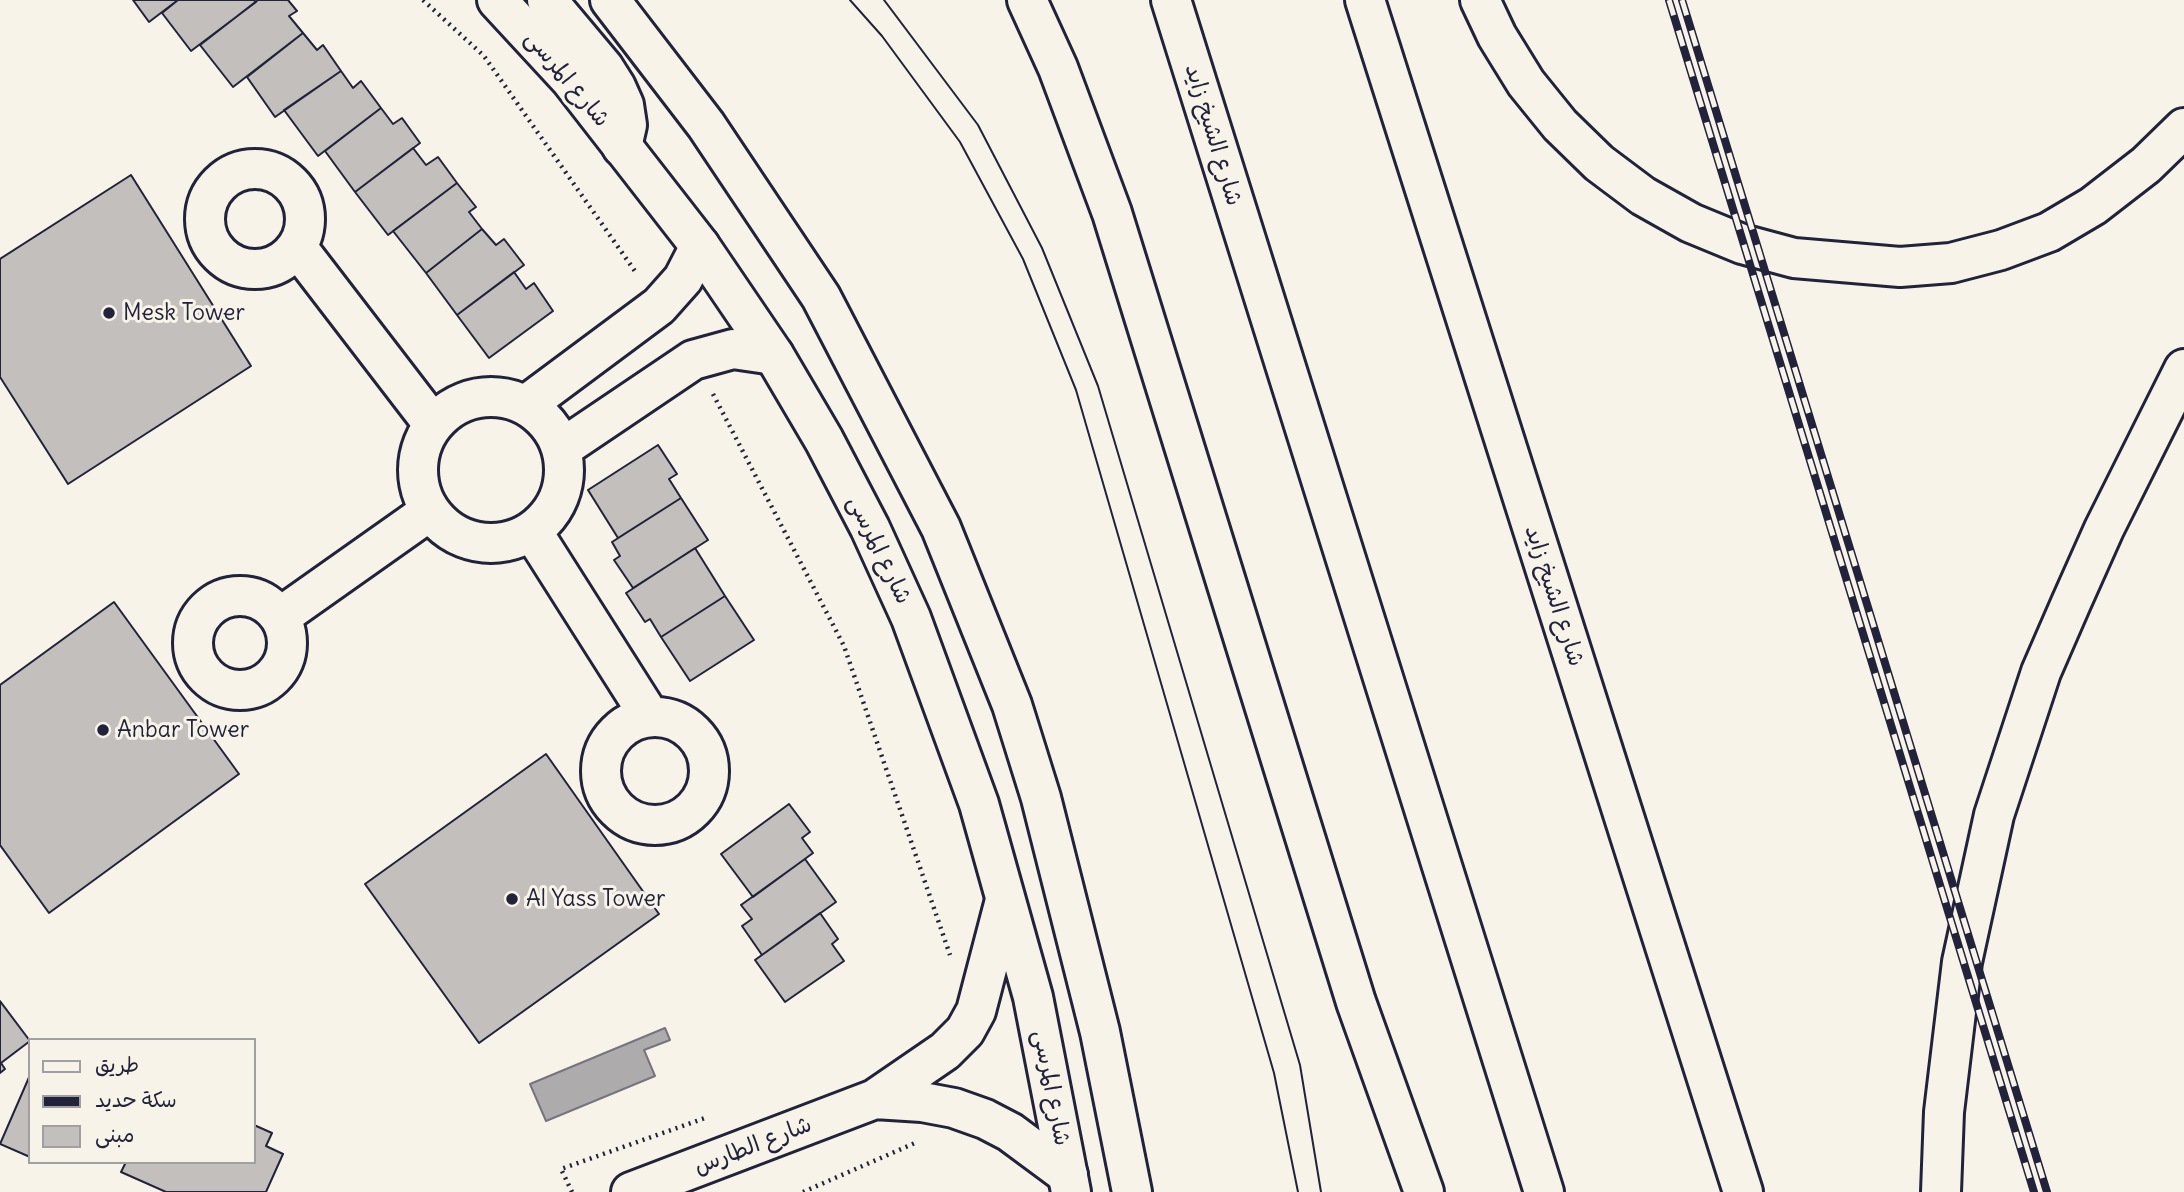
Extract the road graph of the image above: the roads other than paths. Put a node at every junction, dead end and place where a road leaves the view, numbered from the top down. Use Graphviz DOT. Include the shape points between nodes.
graph roads {
  1 [pos="497,0"];
  2 [pos="547,0"];
  3 [pos="610,0"];
  4 [pos="1027,0"];
  5 [pos="1171,0"];
  6 [pos="1365,0"];
  7 [pos="1480,0"];
  8 [pos="2184,128"];
  9 [pos="622,147"];
  10 [pos="700,246"];
  11 [pos="297,247"];
  12 [pos="774,355"];
  13 [pos="2184,369"];
  14 [pos="526,405"];
  15 [pos="433,424"];
  16 [pos="561,449"];
  17 [pos="430,511"];
  18 [pos="532,531"];
  19 [pos="281,617"];
  20 [pos="650,718"];
  21 [pos="1005,900"];
  22 [pos="875,1099"];
  23 [pos="672,1183"];
  24 [pos="1070,1184"];
  25 [pos="631,1192"];
  26 [pos="1132,1192"];
  27 [pos="1424,1192"];
  28 [pos="1544,1192"];
  29 [pos="1743,1192"];
  30 [pos="1941,1192"];
  1 -- 9 [label="main road, شارع المرسى" via="570,79"];
  2 -- 9 [label="main road" via="616,87 627,125"];
  3 -- 26 [label="main road" via="706,125 821,297 941,528 1012,705 1041,798 1100,1032"];
  4 -- 27 [label="main road" via="1069,93 1112,213 1348,977"];
  5 -- 28 [label="main road, شارع الشيخ زايد"];
  6 -- 29 [label="main road, شارع الشيخ زايد"];
  7 -- 8 [label="main road" via="1526,82 1560,125 1600,163 1643,196 1691,223 1794,258 1900,267 1951,262 2001,250 2049,232 2094,206"];
  9 -- 10 [label="main road, شارع المرسى"];
  10 -- 12 [label="main road, شارع المرسى"];
  10 -- 14 [label="main road" via="683,279 659,306"];
  11 -- 15 [label="main road"];
  12 -- 16 [label="main road" via="733,349 693,360"];
  12 -- 21 [label="main road, شارع المرسى" via="836,462 911,618 979,804"];
  13 -- 30 [label="main road" via="2104,529 2051,649 1994,815 1971,913 1953,1024"];
  14 -- 15 [label="main road" via="495,396 471,399 450,408"];
  14 -- 16 [label="main road" via="554,431"];
  15 -- 17 [label="main road" via="417,467 420,490"];
  16 -- 18 [label="main road" via="560,495 549,515"];
  17 -- 18 [label="main road" via="445,528 488,544 511,541"];
  17 -- 19 [label="main road"];
  18 -- 20 [label="main road"];
  21 -- 22 [label="main road, شارع الطارس" via="985,984 965,1031 936,1058"];
  21 -- 24 [label="main road, شارع المرسى" via="1033,997"];
  22 -- 23 [label="main road, شارع الطارس"];
  22 -- 24 [label="main road, شارع الطارس" via="922,1102 985,1119 1010,1132"];
  23 -- 25 [label="main road, شارع الطارس"];
}
